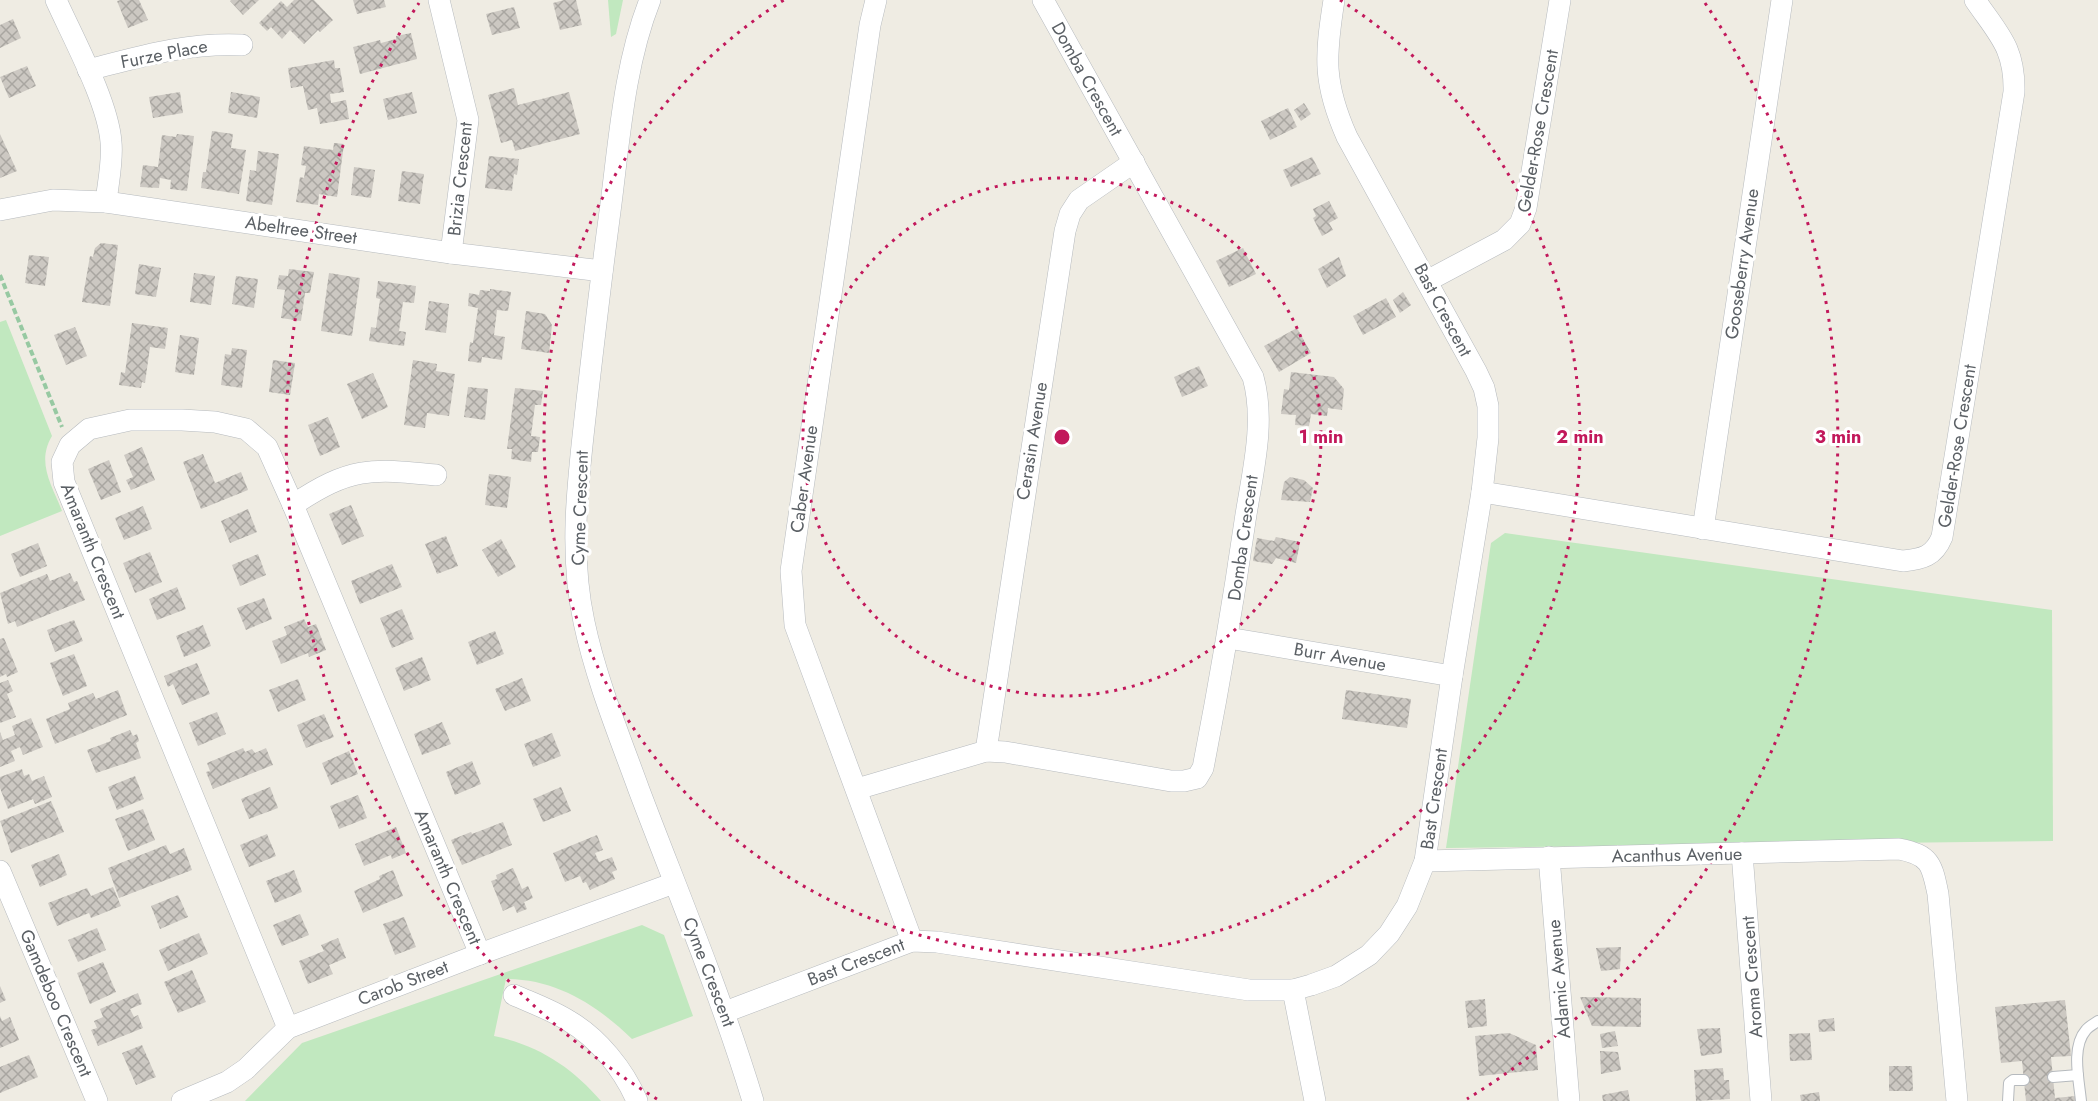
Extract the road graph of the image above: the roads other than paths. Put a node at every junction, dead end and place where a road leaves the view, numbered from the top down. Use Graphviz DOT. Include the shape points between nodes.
graph roads {
  1 [pos="56,0"];
  2 [pos="440,0"];
  3 [pos="650,0"];
  4 [pos="876,0"];
  5 [pos="1043,0"];
  6 [pos="1334,0"];
  7 [pos="1560,0"];
  8 [pos="1782,0"];
  9 [pos="1975,0"];
  10 [pos="242,45"];
  11 [pos="88,70"];
  12 [pos="1134,162"];
  13 [pos="106,202"];
  14 [pos="0,210"];
  15 [pos="451,253"];
  16 [pos="602,272"];
  17 [pos="1427,281"];
  18 [pos="436,475"];
  19 [pos="1482,492"];
  20 [pos="293,505"];
  21 [pos="1703,529"];
  22 [pos="1228,638"];
  23 [pos="1452,676"];
  24 [pos="986,751"];
  25 [pos="857,789"];
  26 [pos="1743,853"];
  27 [pos="1549,857"];
  28 [pos="1425,861"];
  29 [pos="0,871"];
  30 [pos="674,883"];
  31 [pos="912,940"];
  32 [pos="480,954"];
  33 [pos="1293,990"];
  34 [pos="514,995"];
  35 [pos="725,1012"];
  36 [pos="2098,1021"];
  37 [pos="288,1028"];
  38 [pos="2078,1075"];
  39 [pos="2053,1077"];
  40 [pos="2024,1080"];
  41 [pos="97,1101"];
  42 [pos="182,1101"];
  43 [pos="637,1101"];
  44 [pos="753,1101"];
  45 [pos="1316,1101"];
  46 [pos="1569,1101"];
  47 [pos="1761,1101"];
  48 [pos="1957,1101"];
  49 [pos="2008,1101"];
  50 [pos="2081,1101"];
  1 -- 11 [label="street"];
  2 -- 15 [label="street, Brizia Crescent" via="468,120"];
  3 -- 16 [label="street, Cyme Crescent" via="629,78"];
  4 -- 25 [label="street, Caber Avenue" via="791,571 795,625"];
  5 -- 12 [label="street, Domba Crescent"];
  6 -- 17 [label="street, Bast Crescent" via="1327,72 1338,117"];
  7 -- 17 [label="street, Gelder-Rose Crescent" via="1526,208 1520,224 1504,240"];
  8 -- 21 [label="street, Gooseberry Avenue"];
  9 -- 21 [label="street, Gelder-Rose Crescent" via="2012,59 2014,92 1937,549 1928,557 1903,561"];
  10 -- 11 [label="street, Furze Place" via="195,45"];
  11 -- 13 [label="street" via="111,142"];
  12 -- 22 [label="street, Domba Crescent" via="1253,377 1258,394 1258,432"];
  12 -- 24 [label="street, Cerasin Avenue" via="1079,200 1065,231"];
  13 -- 14 [label="street, Abeltree Street" via="54,200"];
  13 -- 15 [label="street, Abeltree Street"];
  15 -- 16 [label="street, Abeltree Street"];
  16 -- 30 [label="street, Cyme Crescent" via="578,481 574,548 578,586 597,670"];
  17 -- 19 [label="street, Bast Crescent" via="1484,388 1488,438"];
  18 -- 20 [label="street" via="393,471 352,474 326,484"];
  19 -- 21 [label="street, Gelder-Rose Crescent"];
  19 -- 23 [label="street, Bast Crescent"];
  20 -- 32 [label="street, Amaranth Crescent"];
  20 -- 37 [label="street, Amaranth Crescent" via="267,447 246,429 215,422 130,420 89,429 70,445 62,462 64,482"];
  22 -- 23 [label="street, Burr Avenue"];
  22 -- 24 [label="street, Domba Crescent" via="1203,768 1197,778 1171,781"];
  23 -- 28 [label="street, Bast Crescent"];
  24 -- 25 [label="street, Domba Crescent"];
  25 -- 31 [label="street, Caber Avenue"];
  26 -- 27 [label="street, Acanthus Avenue"];
  26 -- 47 [label="street, Aroma Crescent"];
  26 -- 48 [label="street, Acanthus Avenue" via="1899,849 1918,853 1926,860 1935,876 1938,894"];
  27 -- 28 [label="street, Acanthus Avenue"];
  27 -- 46 [label="street, Adamic Avenue"];
  28 -- 33 [label="street, Bast Crescent" via="1407,906 1389,934 1368,955 1336,976"];
  29 -- 41 [label="street, Gamdeboo Crescent"];
  30 -- 32 [label="street, Carob Street"];
  30 -- 35 [label="street, Cyme Crescent"];
  31 -- 33 [label="street, Bast Crescent" via="1249,990"];
  31 -- 35 [label="street, Bast Crescent"];
  32 -- 37 [label="street, Carob Street"];
  33 -- 45 [label="street"];
  34 -- 43 [label="street" via="570,1021 600,1045"];
  35 -- 44 [label="street, Cyme Crescent"];
  36 -- 38 [label="lane" via="2080,1040"];
  37 -- 42 [label="street, Carob Street" via="246,1069"];
  38 -- 39 [label="lane"];
  38 -- 50 [label="lane"];
  40 -- 49 [label="lane" via="2009,1083"];
}
